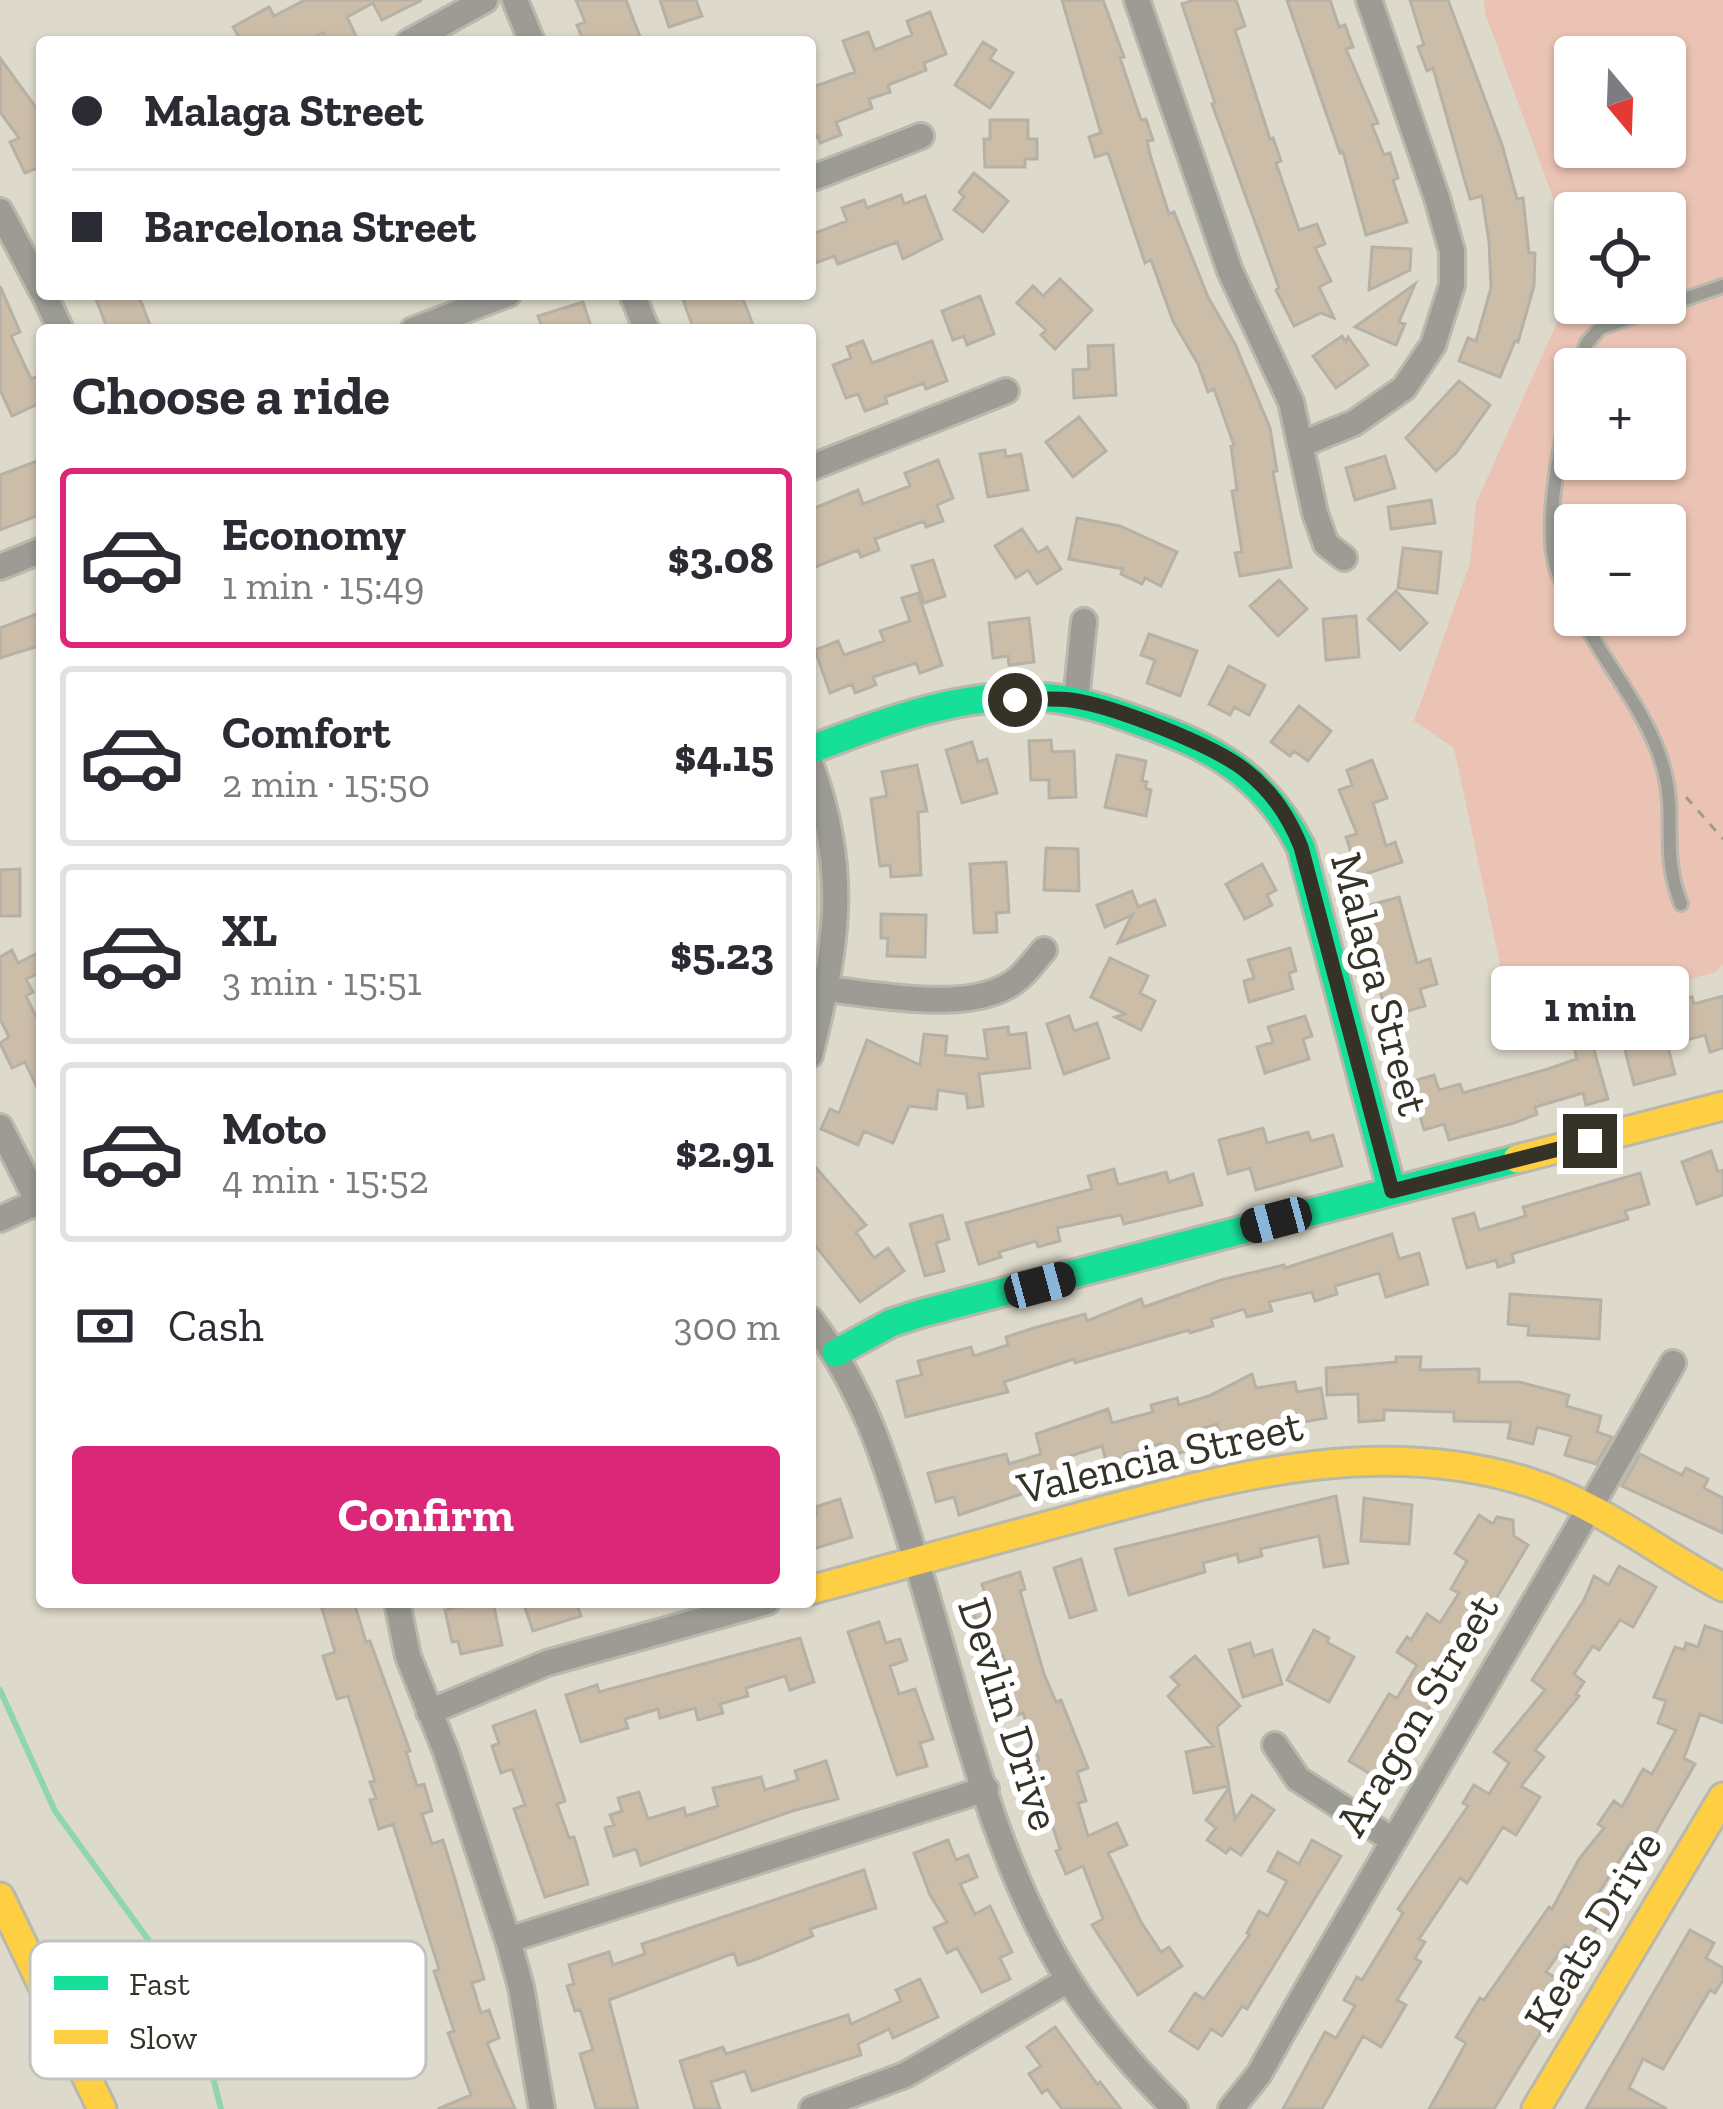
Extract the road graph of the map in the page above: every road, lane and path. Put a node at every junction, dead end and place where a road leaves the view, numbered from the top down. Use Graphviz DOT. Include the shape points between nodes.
graph roads {
  1 [pos="484,0"];
  2 [pos="515,0"];
  3 [pos="1138,0"];
  4 [pos="1369,0"];
  5 [pos="420,36"];
  6 [pos="530,36"];
  7 [pos="921,136"];
  8 [pos="816,176"];
  9 [pos="0,211"];
  10 [pos="36,279"];
  11 [pos="1723,286"];
  12 [pos="492,300"];
  13 [pos="429,324"];
  14 [pos="1585,348"];
  15 [pos="1006,391"];
  16 [pos="1302,444"];
  17 [pos="816,466"];
  18 [pos="1554,516"];
  19 [pos="1554,550"];
  20 [pos="36,552"];
  21 [pos="1344,558"];
  22 [pos="0,567"];
  23 [pos="1084,621"];
  24 [pos="1593,636"];
  25 [pos="1076,700"];
  26 [pos="816,748"];
  27 [pos="1665,774"];
  28 [pos="816,779"];
  29 [pos="1723,839"];
  30 [pos="1681,904"];
  31 [pos="1044,950"];
  32 [pos="826,989"];
  33 [pos="816,1030"];
  34 [pos="1723,1106"];
  35 [pos="0,1127"];
  36 [pos="1392,1191"];
  37 [pos="36,1194"];
  38 [pos="36,1203"];
  39 [pos="0,1219"];
  40 [pos="816,1327"];
  41 [pos="836,1353"];
  42 [pos="1673,1363"];
  43 [pos="1590,1510"];
  44 [pos="916,1561"];
  45 [pos="1723,1587"];
  46 [pos="816,1588"];
  47 [pos="398,1608"];
  48 [pos="745,1608"];
  49 [pos="429,1712"];
  50 [pos="1275,1744"];
  51 [pos="986,1789"];
  52 [pos="1723,1796"];
  53 [pos="1391,1839"];
  54 [pos="0,1898"];
  55 [pos="508,1940"];
  56 [pos="30,1962"];
  57 [pos="1068,1980"];
  58 [pos="84,2079"];
  59 [pos="98,2109"];
  60 [pos="542,2109"];
  61 [pos="812,2109"];
  62 [pos="1175,2109"];
  63 [pos="1231,2109"];
  64 [pos="1537,2109"];
  1 -- 5 [label="street"];
  2 -- 6 [label="street"];
  3 -- 16 [label="street" via="1230,272 1274,361"];
  4 -- 16 [label="street" via="1442,215 1452,285 1433,345 1404,388 1354,423"];
  7 -- 8 [label="street"];
  9 -- 10 [label="street"];
  11 -- 14 [label="lane" via="1600,328"];
  12 -- 13 [label="street"];
  15 -- 17 [label="street"];
  16 -- 21 [label="street" via="1326,544"];
  18 -- 19 [label="lane"];
  20 -- 22 [label="street"];
  23 -- 25 [label="street"];
  24 -- 27 [label="lane"];
  25 -- 26 [label="street, Malaga Street" via="936,708"];
  25 -- 36 [label="street, Malaga Street" via="1222,754 1290,821"];
  27 -- 29 [label="path"];
  27 -- 30 [label="lane" via="1669,873"];
  28 -- 32 [label="street" via="836,856"];
  31 -- 32 [label="street" via="995,992 906,998"];
  32 -- 33 [label="street"];
  34 -- 36 [label="street"];
  35 -- 37 [label="street"];
  36 -- 41 [label="street" via="922,1312"];
  38 -- 39 [label="street"];
  40 -- 41 [label="street, Devlin Drive"];
  41 -- 44 [label="street, Devlin Drive" via="876,1432"];
  42 -- 43 [label="street, Aragon Street"];
  43 -- 44 [label="street, Valencia Street" via="1476,1468 1422,1460 1298,1462"];
  43 -- 45 [label="street, Valencia Street"];
  43 -- 53 [label="street, Aragon Street"];
  44 -- 46 [label="street, Valencia Street"];
  44 -- 51 [label="street, Devlin Drive"];
  47 -- 49 [label="street"];
  48 -- 49 [label="street" via="548,1663"];
  49 -- 55 [label="street"];
  50 -- 53 [label="street" via="1298,1779"];
  51 -- 55 [label="street"];
  51 -- 57 [label="street, Devlin Drive"];
  52 -- 64 [label="street, Keats Drive"];
  53 -- 63 [label="street, Aragon Street" via="1259,2074"];
  54 -- 56 [label="street"];
  55 -- 60 [label="street"];
  57 -- 61 [label="street" via="904,2075"];
  57 -- 62 [label="street, Devlin Drive"];
  58 -- 59 [label="street"];
}
